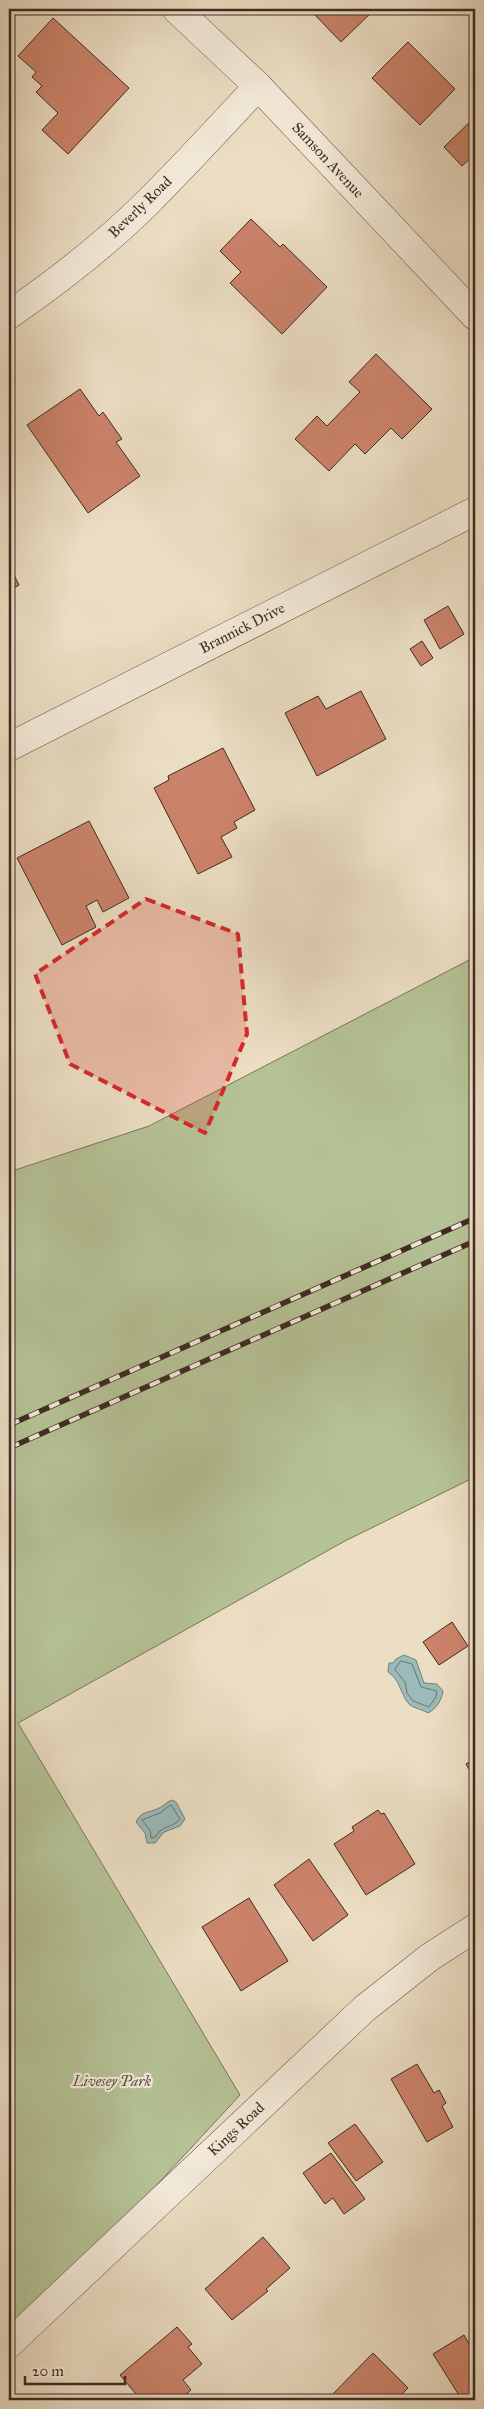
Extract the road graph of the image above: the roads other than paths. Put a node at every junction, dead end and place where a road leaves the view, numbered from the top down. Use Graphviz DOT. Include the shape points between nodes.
graph roads {
  1 [pos="176,9"];
  2 [pos="258,86"];
  3 [pos="9,315"];
  4 [pos="475,316"];
  5 [pos="475,511"];
  6 [pos="9,747"];
  7 [pos="475,1928"];
  8 [pos="9,2344"];
  1 -- 2 [label="street, Samson Avenue"];
  2 -- 3 [label="street, Beverly Road" via="147,203 96,249"];
  2 -- 4 [label="street, Samson Avenue"];
  5 -- 6 [label="street, Brannick Drive"];
  7 -- 8 [label="street, Kings Road" via="430,1957 364,2009"];
}
